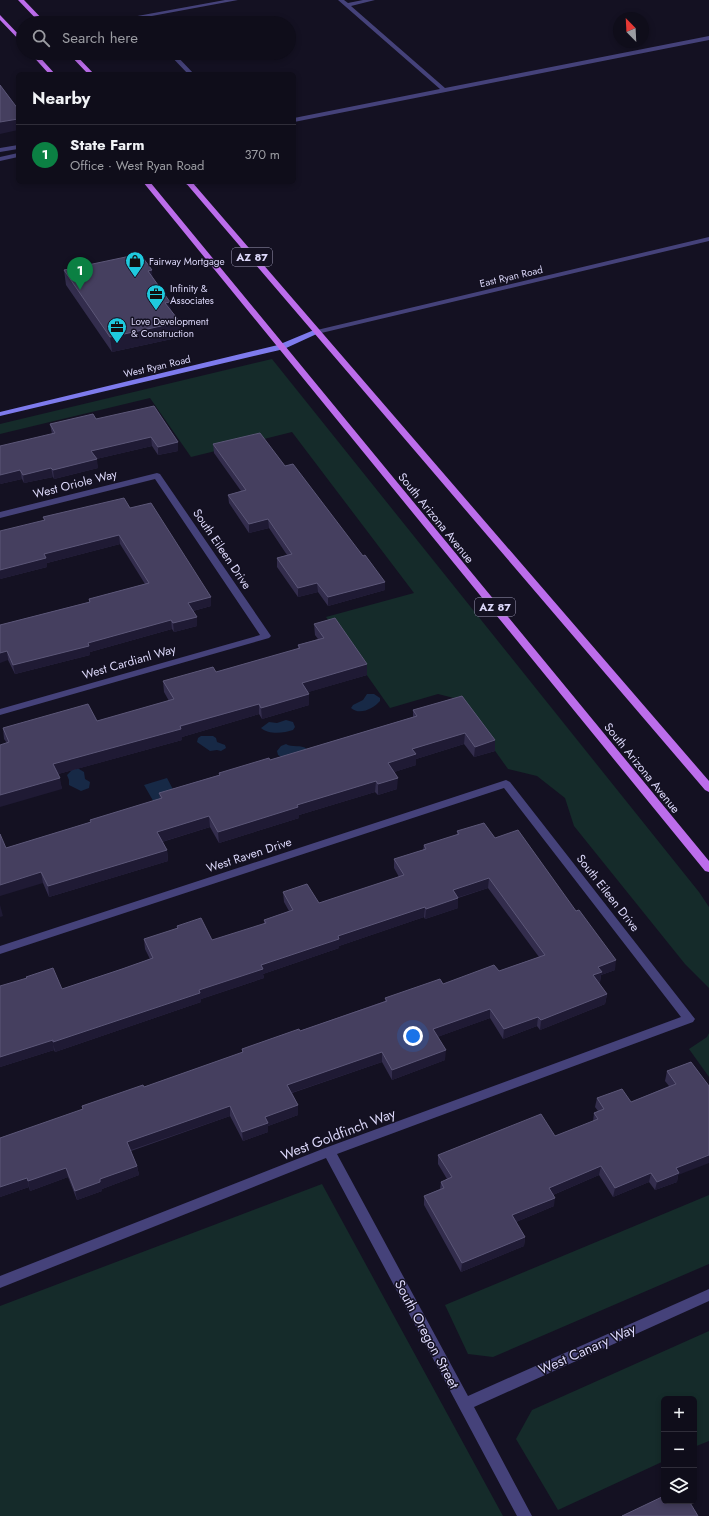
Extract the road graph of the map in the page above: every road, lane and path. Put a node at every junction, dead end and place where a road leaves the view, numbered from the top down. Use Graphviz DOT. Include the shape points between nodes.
graph roads {
  1 [pos="21,0"];
  2 [pos="235,0"];
  3 [pos="341,0"];
  4 [pos="372,0"];
  5 [pos="346,5"];
  6 [pos="36,16"];
  7 [pos="142,16"];
  8 [pos="0,17"];
  9 [pos="16,34"];
  10 [pos="709,38"];
  11 [pos="39,60"];
  12 [pos="78,60"];
  13 [pos="178,60"];
  14 [pos="50,72"];
  15 [pos="89,72"];
  16 [pos="189,72"];
  17 [pos="445,91"];
  18 [pos="296,120"];
  19 [pos="16,147"];
  20 [pos="0,150"];
  21 [pos="16,155"];
  22 [pos="0,159"];
  23 [pos="148,184"];
  24 [pos="190,184"];
  25 [pos="709,239"];
  26 [pos="317,332"];
  27 [pos="281,347"];
  28 [pos="0,414"];
  29 [pos="157,476"];
  30 [pos="0,515"];
  31 [pos="266,636"];
  32 [pos="0,712"];
  33 [pos="506,784"];
  34 [pos="709,788"];
  35 [pos="709,868"];
  36 [pos="0,950"];
  37 [pos="689,1019"];
  38 [pos="329,1152"];
  39 [pos="0,1282"];
  40 [pos="709,1295"];
  41 [pos="465,1404"];
  42 [pos="525,1516"];
  1 -- 6 [label="main road"];
  2 -- 7 [label="street"];
  3 -- 5 [label="street"];
  4 -- 5 [label="street"];
  5 -- 17 [label="street"];
  8 -- 9 [label="main road"];
  10 -- 17 [label="street"];
  11 -- 14 [label="main road"];
  12 -- 15 [label="main road"];
  13 -- 16 [label="street"];
  17 -- 18 [label="street"];
  19 -- 20 [label="street"];
  21 -- 22 [label="street"];
  23 -- 27 [label="main road, South Arizona Avenue / AZ 87"];
  24 -- 26 [label="main road, AZ 87"];
  25 -- 26 [label="street, East Ryan Road"];
  26 -- 27 [label="street, West Ryan Road"];
  26 -- 34 [label="main road, AZ 87"];
  27 -- 28 [label="street, West Ryan Road"];
  27 -- 35 [label="main road, South Arizona Avenue / AZ 87"];
  29 -- 30 [label="street, West Oriole Way"];
  29 -- 31 [label="street, South Eileen Drive"];
  31 -- 32 [label="street, West Cardianl Way"];
  33 -- 36 [label="street, West Raven Drive"];
  33 -- 37 [label="street, South Eileen Drive"];
  37 -- 38 [label="street, West Goldfinch Way"];
  38 -- 39 [label="street, West Goldfinch Way"];
  38 -- 41 [label="street, South Oregon Street"];
  40 -- 41 [label="street, West Canary Way"];
  41 -- 42 [label="street, South Oregon Street"];
}
